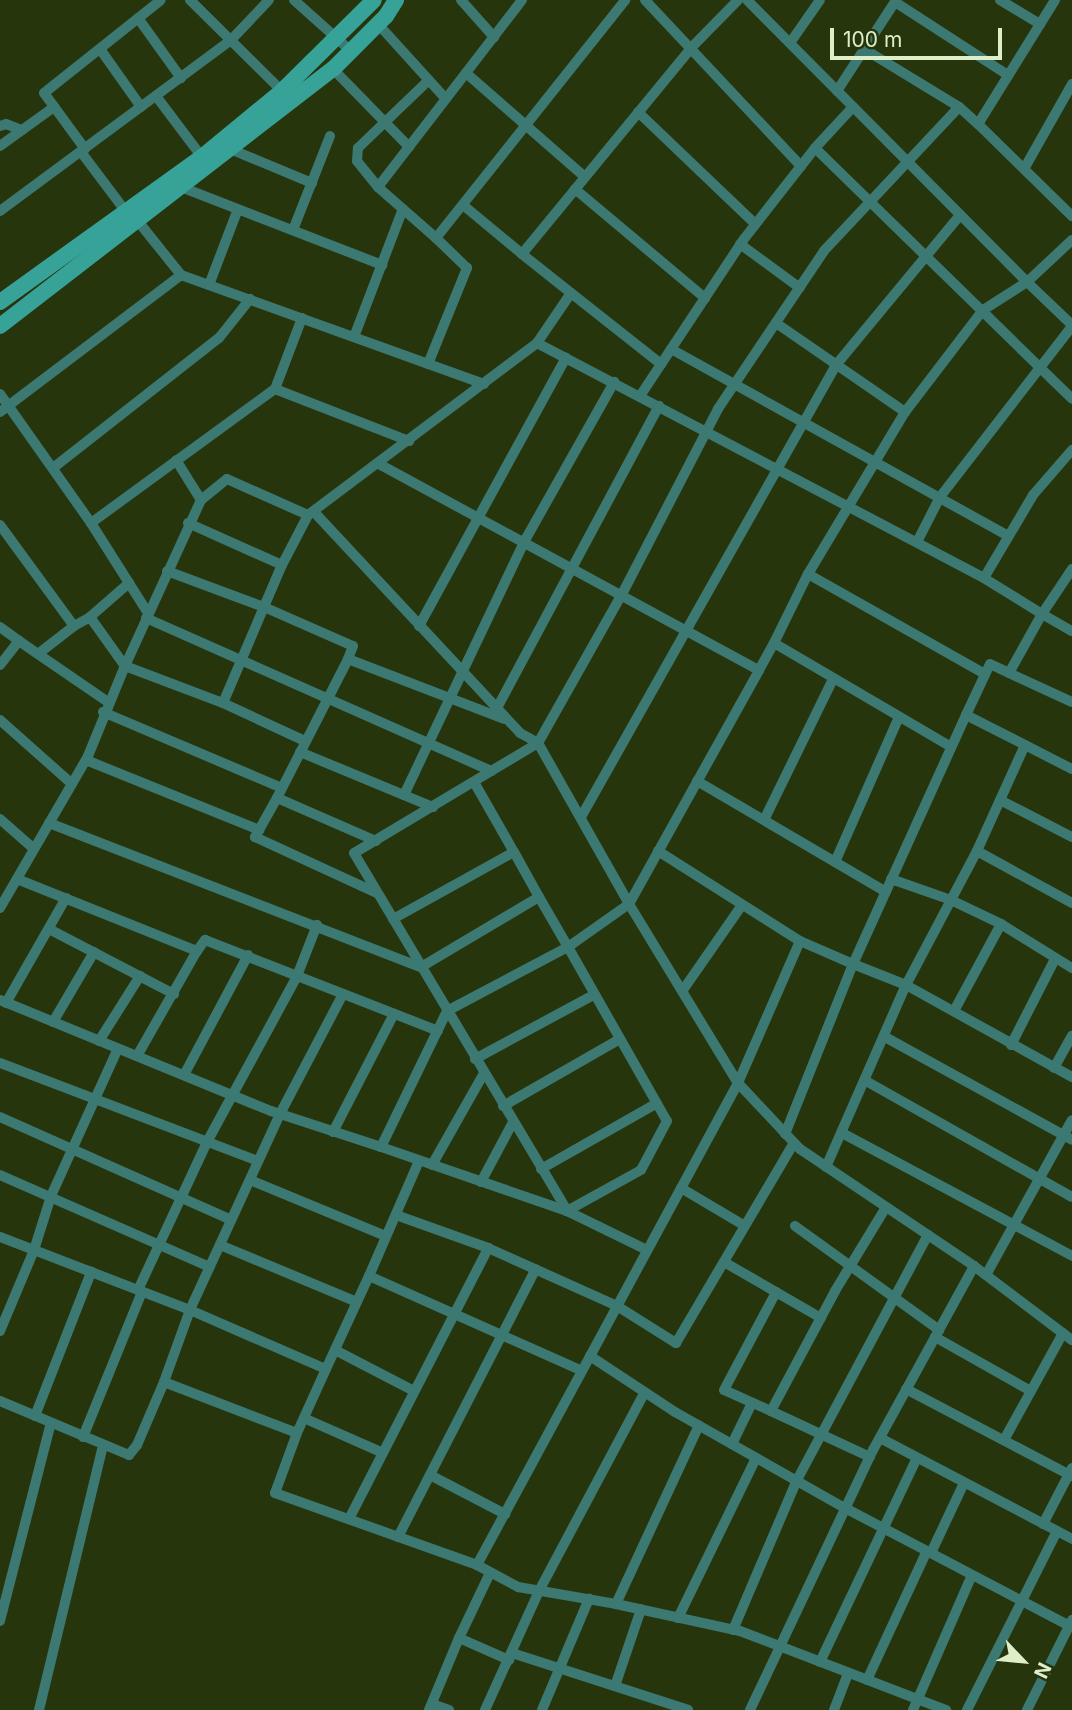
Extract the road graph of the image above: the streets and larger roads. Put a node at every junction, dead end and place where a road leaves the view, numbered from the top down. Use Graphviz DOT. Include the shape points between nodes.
graph roads {
  1 [pos="161,0"];
  2 [pos="190,0"];
  3 [pos="269,0"];
  4 [pos="293,0"];
  5 [pos="397,0"];
  6 [pos="461,0"];
  7 [pos="522,0"];
  8 [pos="625,0"];
  9 [pos="645,0"];
  10 [pos="737,0"];
  11 [pos="747,0"];
  12 [pos="820,0"];
  13 [pos="1000,0"];
  14 [pos="1055,0"];
  15 [pos="370,1"];
  16 [pos="896,1"];
  17 [pos="138,18"];
  18 [pos="382,20"];
  19 [pos="1040,24"];
  20 [pos="494,37"];
  21 [pos="336,38"];
  22 [pos="231,40"];
  23 [pos="790,43"];
  24 [pos="691,48"];
  25 [pos="100,49"];
  26 [pos="864,49"];
  27 [pos="351,51"];
  28 [pos="333,69"];
  29 [pos="466,73"];
  30 [pos="1008,75"];
  31 [pos="181,78"];
  32 [pos="429,80"];
  33 [pos="1072,84"];
  34 [pos="837,90"];
  35 [pos="156,96"];
  36 [pos="287,96"];
  37 [pos="446,99"];
  38 [pos="54,107"];
  39 [pos="141,107"];
  40 [pos="853,107"];
  41 [pos="959,107"];
  42 [pos="638,112"];
  43 [pos="385,122"];
  44 [pos="978,124"];
  45 [pos="0,126"];
  46 [pos="524,127"];
  47 [pos="22,130"];
  48 [pos="330,136"];
  49 [pos="0,146"];
  50 [pos="409,147"];
  51 [pos="815,148"];
  52 [pos="230,149"];
  53 [pos="83,150"];
  54 [pos="206,161"];
  55 [pos="908,162"];
  56 [pos="801,166"];
  57 [pos="1024,169"];
  58 [pos="585,177"];
  59 [pos="312,183"];
  60 [pos="181,187"];
  61 [pos="378,187"];
  62 [pos="575,189"];
  63 [pos="871,201"];
  64 [pos="463,205"];
  65 [pos="238,209"];
  66 [pos="403,209"];
  67 [pos="0,211"];
  68 [pos="960,215"];
  69 [pos="1072,216"];
  70 [pos="132,219"];
  71 [pos="755,224"];
  72 [pos="293,230"];
  73 [pos="436,238"];
  74 [pos="1072,240"];
  75 [pos="740,244"];
  76 [pos="522,254"];
  77 [pos="927,256"];
  78 [pos="382,265"];
  79 [pos="181,275"];
  80 [pos="1027,282"];
  81 [pos="209,285"];
  82 [pos="800,288"];
  83 [pos="571,293"];
  84 [pos="705,298"];
  85 [pos="250,299"];
  86 [pos="0,302"];
  87 [pos="983,310"];
  88 [pos="302,318"];
  89 [pos="776,323"];
  90 [pos="0,326"];
  91 [pos="1072,326"];
  92 [pos="355,337"];
  93 [pos="537,343"];
  94 [pos="671,349"];
  95 [pos="566,358"];
  96 [pos="428,364"];
  97 [pos="661,364"];
  98 [pos="836,365"];
  99 [pos="1039,366"];
  100 [pos="614,382"];
  101 [pos="484,384"];
  102 [pos="735,384"];
  103 [pos="275,389"];
  104 [pos="0,394"];
  105 [pos="640,396"];
  106 [pos="1072,399"];
  107 [pos="659,405"];
  108 [pos="4,409"];
  109 [pos="905,412"];
  110 [pos="804,422"];
  111 [pos="707,430"];
  112 [pos="409,441"];
  113 [pos="1072,450"];
  114 [pos="177,460"];
  115 [pos="875,460"];
  116 [pos="379,464"];
  117 [pos="53,468"];
  118 [pos="778,468"];
  119 [pos="940,497"];
  120 [pos="201,500"];
  121 [pos="847,505"];
  122 [pos="311,514"];
  123 [pos="480,518"];
  124 [pos="90,523"];
  125 [pos="188,523"];
  126 [pos="0,525"];
  127 [pos="1009,536"];
  128 [pos="524,542"];
  129 [pos="917,542"];
  130 [pos="282,565"];
  131 [pos="571,566"];
  132 [pos="167,570"];
  133 [pos="1072,570"];
  134 [pos="808,574"];
  135 [pos="984,578"];
  136 [pos="129,583"];
  137 [pos="622,594"];
  138 [pos="264,607"];
  139 [pos="1042,614"];
  140 [pos="147,615"];
  141 [pos="90,617"];
  142 [pos="74,626"];
  143 [pos="419,626"];
  144 [pos="0,627"];
  145 [pos="688,631"];
  146 [pos="1072,631"];
  147 [pos="19,641"];
  148 [pos="774,643"];
  149 [pos="38,654"];
  150 [pos="241,658"];
  151 [pos="348,659"];
  152 [pos="0,665"];
  153 [pos="125,666"];
  154 [pos="759,670"];
  155 [pos="462,671"];
  156 [pos="1009,673"];
  157 [pos="985,674"];
  158 [pos="833,679"];
  159 [pos="449,697"];
  160 [pos="325,700"];
  161 [pos="1072,702"];
  162 [pos="223,703"];
  163 [pos="106,707"];
  164 [pos="497,708"];
  165 [pos="966,715"];
  166 [pos="899,717"];
  167 [pos="0,720"];
  168 [pos="508,720"];
  169 [pos="305,741"];
  170 [pos="427,743"];
  171 [pos="538,743"];
  172 [pos="1025,745"];
  173 [pos="951,747"];
  174 [pos="300,752"];
  175 [pos="86,760"];
  176 [pos="1072,769"];
  177 [pos="492,771"];
  178 [pos="697,781"];
  179 [pos="474,782"];
  180 [pos="72,784"];
  181 [pos="280,793"];
  182 [pos="404,794"];
  183 [pos="1000,800"];
  184 [pos="433,807"];
  185 [pos="581,817"];
  186 [pos="0,820"];
  187 [pos="764,820"];
  188 [pos="50,823"];
  189 [pos="259,831"];
  190 [pos="1072,837"];
  191 [pos="376,841"];
  192 [pos="34,849"];
  193 [pos="658,851"];
  194 [pos="977,851"];
  195 [pos="514,852"];
  196 [pos="835,862"];
  197 [pos="17,879"];
  198 [pos="891,879"];
  199 [pos="886,892"];
  200 [pos="377,893"];
  201 [pos="539,897"];
  202 [pos="66,898"];
  203 [pos="951,900"];
  204 [pos="1072,903"];
  205 [pos="629,904"];
  206 [pos="742,905"];
  207 [pos="0,908"];
  208 [pos="393,919"];
  209 [pos="1001,924"];
  210 [pos="317,925"];
  211 [pos="48,929"];
  212 [pos="800,941"];
  213 [pos="568,947"];
  214 [pos="197,951"];
  215 [pos="94,952"];
  216 [pos="248,956"];
  217 [pos="1055,960"];
  218 [pos="853,964"];
  219 [pos="421,967"];
  220 [pos="1072,968"];
  221 [pos="140,976"];
  222 [pos="297,976"];
  223 [pos="906,985"];
  224 [pos="683,990"];
  225 [pos="174,994"];
  226 [pos="343,994"];
  227 [pos="595,994"];
  228 [pos="3,1002"];
  229 [pos="954,1011"];
  230 [pos="447,1012"];
  231 [pos="394,1014"];
  232 [pos="53,1022"];
  233 [pos="438,1031"];
  234 [pos="1072,1036"];
  235 [pos="885,1037"];
  236 [pos="621,1039"];
  237 [pos="99,1041"];
  238 [pos="1011,1045"];
  239 [pos="118,1048"];
  240 [pos="137,1056"];
  241 [pos="475,1059"];
  242 [pos="0,1063"];
  243 [pos="1054,1068"];
  244 [pos="483,1074"];
  245 [pos="184,1075"];
  246 [pos="1072,1077"];
  247 [pos="866,1081"];
  248 [pos="738,1083"];
  249 [pos="232,1095"];
  250 [pos="94,1101"];
  251 [pos="657,1103"];
  252 [pos="503,1106"];
  253 [pos="280,1114"];
  254 [pos="0,1117"];
  255 [pos="1072,1120"];
  256 [pos="513,1122"];
  257 [pos="333,1132"];
  258 [pos="842,1133"];
  259 [pos="785,1134"];
  260 [pos="1068,1137"];
  261 [pos="207,1142"];
  262 [pos="794,1143"];
  263 [pos="73,1147"];
  264 [pos="381,1147"];
  265 [pos="258,1161"];
  266 [pos="419,1161"];
  267 [pos="432,1165"];
  268 [pos="827,1167"];
  269 [pos="541,1169"];
  270 [pos="0,1175"];
  271 [pos="250,1180"];
  272 [pos="1039,1180"];
  273 [pos="481,1182"];
  274 [pos="681,1188"];
  275 [pos="51,1196"];
  276 [pos="181,1197"];
  277 [pos="1072,1197"];
  278 [pos="886,1207"];
  279 [pos="566,1211"];
  280 [pos="396,1215"];
  281 [pos="231,1220"];
  282 [pos="1014,1225"];
  283 [pos="745,1226"];
  284 [pos="795,1226"];
  285 [pos="928,1235"];
  286 [pos="386,1236"];
  287 [pos="0,1237"];
  288 [pos="159,1245"];
  289 [pos="220,1245"];
  290 [pos="488,1248"];
  291 [pos="34,1250"];
  292 [pos="647,1250"];
  293 [pos="1072,1256"];
  294 [pos="724,1262"];
  295 [pos="974,1266"];
  296 [pos="210,1267"];
  297 [pos="850,1267"];
  298 [pos="536,1269"];
  299 [pos="91,1272"];
  300 [pos="986,1275"];
  301 [pos="369,1276"];
  302 [pos="140,1291"];
  303 [pos="776,1292"];
  304 [pos="893,1300"];
  305 [pos="357,1302"];
  306 [pos="617,1306"];
  307 [pos="190,1310"];
  308 [pos="455,1312"];
  309 [pos="821,1318"];
  310 [pos="0,1331"];
  311 [pos="502,1334"];
  312 [pos="937,1334"];
  313 [pos="1069,1336"];
  314 [pos="335,1350"];
  315 [pos="590,1356"];
  316 [pos="326,1369"];
  317 [pos="582,1371"];
  318 [pos="164,1382"];
  319 [pos="906,1389"];
  320 [pos="414,1391"];
  321 [pos="1031,1391"];
  322 [pos="645,1392"];
  323 [pos="0,1401"];
  324 [pos="752,1402"];
  325 [pos="771,1411"];
  326 [pos="35,1416"];
  327 [pos="306,1419"];
  328 [pos="51,1423"];
  329 [pos="699,1425"];
  330 [pos="297,1433"];
  331 [pos="819,1435"];
  332 [pos="83,1437"];
  333 [pos="880,1438"];
  334 [pos="1004,1440"];
  335 [pos="732,1444"];
  336 [pos="103,1446"];
  337 [pos="383,1452"];
  338 [pos="870,1457"];
  339 [pos="756,1458"];
  340 [pos="918,1458"];
  341 [pos="1071,1473"];
  342 [pos="430,1475"];
  343 [pos="796,1480"];
  344 [pos="964,1483"];
  345 [pos="845,1508"];
  346 [pos="505,1514"];
  347 [pos="349,1519"];
  348 [pos="1043,1524"];
  349 [pos="883,1528"];
  350 [pos="1057,1531"];
  351 [pos="398,1537"];
  352 [pos="1072,1539"];
  353 [pos="929,1552"];
  354 [pos="477,1565"];
  355 [pos="490,1573"];
  356 [pos="972,1575"];
  357 [pos="4,1586"];
  358 [pos="538,1591"];
  359 [pos="589,1599"];
  360 [pos="1021,1600"];
  361 [pos="616,1604"];
  362 [pos="641,1609"];
  363 [pos="678,1618"];
  364 [pos="0,1621"];
  365 [pos="1071,1624"];
  366 [pos="733,1630"];
  367 [pos="459,1638"];
  368 [pos="778,1646"];
  369 [pos="510,1656"];
  370 [pos="820,1662"];
  371 [pos="559,1670"];
  372 [pos="848,1673"];
  373 [pos="867,1680"];
  374 [pos="615,1686"];
  375 [pos="915,1704"];
  376 [pos="430,1707"];
  377 [pos="682,1709"];
  378 [pos="38,1710"];
  379 [pos="449,1710"];
  380 [pos="485,1710"];
  381 [pos="542,1710"];
  382 [pos="750,1710"];
  383 [pos="834,1710"];
  384 [pos="946,1710"];
  385 [pos="967,1710"];
  386 [pos="1027,1710"];
  1 -- 17 [label="street"];
  2 -- 22 [label="street"];
  3 -- 22 [label="street"];
  4 -- 21 [label="street"];
  5 -- 18 [label="street"];
  6 -- 20 [label="street"];
  7 -- 20 [label="street"];
  8 -- 46 [label="street"];
  9 -- 24 [label="street"];
  10 -- 24 [label="street"];
  11 -- 23 [label="street"];
  12 -- 23 [label="street"];
  13 -- 19 [label="street"];
  14 -- 19 [label="street"];
  15 -- 18 [label="street"];
  15 -- 21 [label="street"];
  16 -- 26 [label="street"];
  16 -- 30 [label="street"];
  17 -- 25 [label="street"];
  17 -- 31 [label="street"];
  18 -- 27 [label="street"];
  18 -- 32 [label="street"];
  19 -- 30 [label="street"];
  20 -- 29 [label="street"];
  21 -- 27 [label="street"];
  21 -- 36 [label="street"];
  22 -- 31 [label="street"];
  22 -- 36 [label="street"];
  23 -- 34 [label="street"];
  24 -- 42 [label="street"];
  24 -- 56 [label="street"];
  25 -- 38 [label="street" via="44,93"];
  25 -- 39 [label="street"];
  26 -- 34 [label="street"];
  26 -- 41 [label="street"];
  27 -- 28 [label="street"];
  28 -- 36 [label="street"];
  28 -- 43 [label="street"];
  29 -- 37 [label="street"];
  29 -- 46 [label="street"];
  30 -- 44 [label="street"];
  31 -- 35 [label="street"];
  32 -- 37 [label="street"];
  32 -- 43 [label="street"];
  33 -- 57 [label="street"];
  34 -- 40 [label="street"];
  35 -- 39 [label="street"];
  35 -- 54 [label="street"];
  36 -- 52 [label="street"];
  36 -- 54 [label="street"];
  37 -- 50 [label="street"];
  38 -- 47 [label="street"];
  38 -- 53 [label="street"];
  39 -- 53 [label="street"];
  40 -- 51 [label="street"];
  40 -- 55 [label="street"];
  41 -- 44 [label="street"];
  41 -- 55 [label="street"];
  42 -- 58 [label="street"];
  42 -- 71 [label="street"];
  43 -- 50 [label="street"];
  43 -- 61 [label="street" via="356,153 357,161"];
  44 -- 57 [label="street"];
  45 -- 47 [label="street"];
  46 -- 58 [label="street"];
  46 -- 64 [label="street"];
  47 -- 49 [label="street"];
  48 -- 59 [label="street"];
  50 -- 61 [label="street"];
  51 -- 56 [label="street"];
  51 -- 63 [label="street"];
  52 -- 54 [label="street"];
  52 -- 59 [label="street"];
  53 -- 67 [label="street"];
  53 -- 70 [label="street"];
  54 -- 60 [label="street"];
  54 -- 70 [label="street"];
  55 -- 63 [label="street"];
  55 -- 68 [label="street"];
  56 -- 71 [label="street"];
  57 -- 69 [label="street"];
  58 -- 62 [label="street"];
  59 -- 72 [label="street"];
  60 -- 65 [label="street"];
  60 -- 70 [label="street"];
  61 -- 66 [label="street"];
  62 -- 76 [label="street"];
  62 -- 84 [label="street"];
  63 -- 77 [label="street"];
  63 -- 82 [label="street" via="824,251"];
  64 -- 73 [label="street"];
  64 -- 76 [label="street"];
  65 -- 72 [label="street"];
  65 -- 81 [label="street"];
  66 -- 73 [label="street"];
  66 -- 78 [label="street"];
  68 -- 77 [label="street"];
  68 -- 80 [label="street"];
  70 -- 79 [label="street"];
  70 -- 86 [label="street"];
  70 -- 90 [label="street"];
  71 -- 75 [label="street"];
  72 -- 78 [label="street"];
  73 -- 96 [label="street" via="467,268"];
  74 -- 80 [label="street"];
  75 -- 82 [label="street"];
  75 -- 84 [label="street"];
  76 -- 83 [label="street"];
  77 -- 87 [label="street"];
  77 -- 98 [label="street"];
  78 -- 92 [label="street"];
  79 -- 81 [label="street"];
  79 -- 108 [label="street"];
  80 -- 87 [label="street"];
  80 -- 91 [label="street"];
  81 -- 85 [label="street"];
  82 -- 89 [label="street"];
  83 -- 93 [label="street"];
  83 -- 97 [label="street"];
  84 -- 94 [label="street"];
  85 -- 88 [label="street"];
  85 -- 117 [label="street" via="219,338"];
  87 -- 99 [label="street"];
  87 -- 109 [label="street"];
  88 -- 92 [label="street"];
  88 -- 103 [label="street"];
  89 -- 98 [label="street"];
  89 -- 102 [label="street"];
  91 -- 99 [label="street"];
  92 -- 96 [label="street"];
  93 -- 95 [label="street"];
  93 -- 101 [label="street"];
  94 -- 97 [label="street"];
  94 -- 102 [label="street"];
  95 -- 100 [label="street"];
  95 -- 123 [label="street"];
  96 -- 101 [label="street"];
  97 -- 105 [label="street"];
  98 -- 109 [label="street"];
  98 -- 110 [label="street"];
  99 -- 106 [label="street"];
  99 -- 119 [label="street"];
  100 -- 105 [label="street"];
  100 -- 128 [label="street"];
  101 -- 112 [label="street"];
  102 -- 110 [label="street"];
  102 -- 111 [label="street"];
  103 -- 112 [label="street"];
  103 -- 114 [label="street"];
  104 -- 108 [label="street"];
  105 -- 107 [label="street"];
  107 -- 111 [label="street"];
  107 -- 131 [label="street"];
  108 -- 117 [label="street"];
  109 -- 115 [label="street"];
  110 -- 115 [label="street"];
  110 -- 118 [label="street"];
  111 -- 118 [label="street"];
  111 -- 137 [label="street"];
  112 -- 116 [label="street"];
  113 -- 127 [label="street" via="1033,495"];
  114 -- 120 [label="street"];
  114 -- 124 [label="street"];
  115 -- 119 [label="street"];
  115 -- 121 [label="street"];
  116 -- 122 [label="street"];
  116 -- 123 [label="street"];
  117 -- 124 [label="street"];
  118 -- 121 [label="street"];
  118 -- 145 [label="street"];
  119 -- 127 [label="street"];
  119 -- 129 [label="street"];
  120 -- 122 [label="street" via="226,479"];
  120 -- 125 [label="street"];
  121 -- 129 [label="street"];
  121 -- 134 [label="street"];
  122 -- 130 [label="street"];
  122 -- 143 [label="street"];
  123 -- 128 [label="street"];
  123 -- 143 [label="street"];
  124 -- 136 [label="street"];
  125 -- 130 [label="street"];
  125 -- 132 [label="street"];
  126 -- 142 [label="street"];
  127 -- 135 [label="street"];
  128 -- 131 [label="street"];
  128 -- 155 [label="street"];
  129 -- 135 [label="street"];
  130 -- 138 [label="street"];
  131 -- 137 [label="street"];
  131 -- 164 [label="street"];
  132 -- 138 [label="street"];
  132 -- 140 [label="street"];
  133 -- 139 [label="street"];
  134 -- 148 [label="street"];
  134 -- 157 [label="street"];
  135 -- 139 [label="street"];
  136 -- 140 [label="street"];
  136 -- 141 [label="street"];
  137 -- 145 [label="street"];
  137 -- 171 [label="street"];
  138 -- 150 [label="street"];
  138 -- 151 [label="street" via="353,646"];
  139 -- 146 [label="street"];
  139 -- 156 [label="street"];
  140 -- 150 [label="street"];
  140 -- 153 [label="street"];
  141 -- 142 [label="street"];
  141 -- 153 [label="street"];
  142 -- 149 [label="street"];
  143 -- 155 [label="street"];
  144 -- 147 [label="street"];
  145 -- 154 [label="street"];
  145 -- 185 [label="street"];
  147 -- 149 [label="street"];
  147 -- 152 [label="street"];
  148 -- 154 [label="street"];
  148 -- 158 [label="street"];
  149 -- 163 [label="street"];
  150 -- 160 [label="street"];
  150 -- 162 [label="street"];
  151 -- 159 [label="street"];
  151 -- 160 [label="street"];
  153 -- 162 [label="street"];
  153 -- 163 [label="street"];
  154 -- 178 [label="street"];
  155 -- 159 [label="street"];
  155 -- 164 [label="street"];
  156 -- 157 [label="street" via="990,664"];
  156 -- 161 [label="street"];
  157 -- 165 [label="street"];
  158 -- 166 [label="street"];
  158 -- 187 [label="street"];
  159 -- 168 [label="street"];
  159 -- 170 [label="street"];
  160 -- 169 [label="street"];
  160 -- 170 [label="street"];
  162 -- 169 [label="street"];
  163 -- 175 [label="street"];
  163 -- 181 [label="street"];
  164 -- 168 [label="street"];
  165 -- 172 [label="street"];
  165 -- 173 [label="street"];
  166 -- 173 [label="street"];
  166 -- 196 [label="street"];
  167 -- 180 [label="street"];
  168 -- 171 [label="street"];
  169 -- 174 [label="street"];
  170 -- 177 [label="street"];
  170 -- 182 [label="street"];
  171 -- 177 [label="street"];
  171 -- 185 [label="street"];
  172 -- 176 [label="street"];
  172 -- 183 [label="street"];
  173 -- 198 [label="street"];
  174 -- 181 [label="street"];
  174 -- 182 [label="street"];
  175 -- 180 [label="street"];
  175 -- 189 [label="street"];
  177 -- 179 [label="street"];
  178 -- 187 [label="street"];
  178 -- 193 [label="street"];
  179 -- 184 [label="street"];
  179 -- 195 [label="street"];
  180 -- 188 [label="street"];
  181 -- 189 [label="street"];
  181 -- 191 [label="street"];
  182 -- 184 [label="street"];
  183 -- 190 [label="street"];
  183 -- 194 [label="street"];
  184 -- 191 [label="street"];
  185 -- 205 [label="street"];
  186 -- 192 [label="street"];
  187 -- 196 [label="street"];
  188 -- 192 [label="street"];
  188 -- 210 [label="street"];
  189 -- 200 [label="street" via="255,837"];
  191 -- 200 [label="street" via="354,853"];
  192 -- 197 [label="street"];
  193 -- 205 [label="street"];
  193 -- 206 [label="street"];
  194 -- 203 [label="street"];
  194 -- 204 [label="street"];
  195 -- 201 [label="street"];
  195 -- 208 [label="street"];
  196 -- 199 [label="street"];
  197 -- 202 [label="street"];
  197 -- 207 [label="street"];
  198 -- 199 [label="street"];
  198 -- 203 [label="street"];
  199 -- 218 [label="street"];
  200 -- 208 [label="street"];
  201 -- 213 [label="street"];
  201 -- 219 [label="street"];
  202 -- 211 [label="street"];
  202 -- 214 [label="street"];
  203 -- 209 [label="street"];
  203 -- 223 [label="street"];
  205 -- 213 [label="street"];
  205 -- 224 [label="street"];
  206 -- 212 [label="street"];
  206 -- 224 [label="street"];
  208 -- 219 [label="street"];
  209 -- 217 [label="street"];
  209 -- 229 [label="street"];
  210 -- 219 [label="street"];
  210 -- 222 [label="street"];
  211 -- 215 [label="street"];
  211 -- 228 [label="street"];
  212 -- 218 [label="street"];
  212 -- 248 [label="street"];
  213 -- 227 [label="street"];
  213 -- 230 [label="street"];
  214 -- 216 [label="street" via="205,940"];
  214 -- 225 [label="street"];
  215 -- 221 [label="street"];
  215 -- 232 [label="street"];
  216 -- 222 [label="street"];
  216 -- 245 [label="street"];
  217 -- 220 [label="street"];
  217 -- 238 [label="street"];
  218 -- 223 [label="street"];
  218 -- 259 [label="street"];
  219 -- 230 [label="street"];
  221 -- 225 [label="street"];
  221 -- 237 [label="street"];
  222 -- 226 [label="street"];
  222 -- 249 [label="street"];
  223 -- 229 [label="street"];
  223 -- 235 [label="street"];
  224 -- 248 [label="street"];
  225 -- 240 [label="street"];
  226 -- 231 [label="street"];
  226 -- 253 [label="street"];
  227 -- 236 [label="street"];
  227 -- 241 [label="street"];
  228 -- 232 [label="street"];
  229 -- 238 [label="street"];
  230 -- 233 [label="street"];
  230 -- 241 [label="street"];
  231 -- 233 [label="street"];
  231 -- 257 [label="street"];
  232 -- 237 [label="street"];
  233 -- 264 [label="street"];
  234 -- 243 [label="street"];
  235 -- 247 [label="street"];
  235 -- 260 [label="street"];
  236 -- 251 [label="street"];
  236 -- 252 [label="street"];
  237 -- 239 [label="street"];
  238 -- 243 [label="street"];
  239 -- 240 [label="street"];
  239 -- 250 [label="street"];
  240 -- 245 [label="street"];
  241 -- 244 [label="street"];
  242 -- 250 [label="street"];
  243 -- 246 [label="street"];
  244 -- 252 [label="street"];
  244 -- 267 [label="street"];
  245 -- 249 [label="street"];
  247 -- 258 [label="street"];
  247 -- 272 [label="street"];
  248 -- 259 [label="street"];
  248 -- 274 [label="street"];
  249 -- 253 [label="street"];
  249 -- 261 [label="street"];
  250 -- 261 [label="street"];
  250 -- 263 [label="street"];
  251 -- 269 [label="street"];
  251 -- 279 [label="street" via="667,1121 641,1170"];
  252 -- 256 [label="street"];
  253 -- 257 [label="street"];
  253 -- 265 [label="street"];
  254 -- 263 [label="street"];
  255 -- 260 [label="street"];
  256 -- 269 [label="street"];
  256 -- 273 [label="street"];
  257 -- 264 [label="street"];
  258 -- 268 [label="street"];
  258 -- 282 [label="street"];
  259 -- 262 [label="street"];
  260 -- 272 [label="street"];
  261 -- 265 [label="street"];
  261 -- 276 [label="street"];
  262 -- 268 [label="street"];
  262 -- 283 [label="street"];
  263 -- 275 [label="street"];
  263 -- 276 [label="street"];
  264 -- 266 [label="street"];
  265 -- 271 [label="street"];
  266 -- 267 [label="street"];
  266 -- 280 [label="street"];
  267 -- 273 [label="street"];
  268 -- 278 [label="street"];
  269 -- 279 [label="street"];
  270 -- 275 [label="street"];
  271 -- 281 [label="street"];
  271 -- 286 [label="street"];
  272 -- 277 [label="street"];
  272 -- 282 [label="street"];
  273 -- 279 [label="street"];
  274 -- 283 [label="street"];
  274 -- 292 [label="street"];
  275 -- 288 [label="street"];
  275 -- 291 [label="street"];
  276 -- 281 [label="street"];
  276 -- 288 [label="street"];
  278 -- 285 [label="street"];
  278 -- 297 [label="street"];
  279 -- 292 [label="street"];
  280 -- 286 [label="street"];
  280 -- 290 [label="street"];
  281 -- 289 [label="street"];
  282 -- 293 [label="street"];
  282 -- 300 [label="street"];
  283 -- 294 [label="street"];
  284 -- 297 [label="street"];
  285 -- 295 [label="street"];
  285 -- 304 [label="street"];
  286 -- 301 [label="street"];
  287 -- 291 [label="street"];
  288 -- 296 [label="street"];
  288 -- 302 [label="street"];
  289 -- 296 [label="street"];
  289 -- 305 [label="street"];
  290 -- 298 [label="street"];
  290 -- 308 [label="street"];
  291 -- 299 [label="street"];
  291 -- 310 [label="street"];
  292 -- 306 [label="street"];
  294 -- 303 [label="street"];
  294 -- 306 [label="street" via="676,1343"];
  295 -- 300 [label="street"];
  295 -- 312 [label="street"];
  296 -- 307 [label="street"];
  297 -- 304 [label="street"];
  297 -- 309 [label="street"];
  298 -- 306 [label="street"];
  298 -- 311 [label="street"];
  299 -- 302 [label="street"];
  299 -- 326 [label="street"];
  300 -- 313 [label="street"];
  301 -- 305 [label="street"];
  301 -- 308 [label="street"];
  302 -- 307 [label="street"];
  302 -- 332 [label="street"];
  303 -- 309 [label="street"];
  303 -- 324 [label="street" via="724,1390"];
  304 -- 312 [label="street"];
  304 -- 331 [label="street"];
  305 -- 314 [label="street"];
  306 -- 315 [label="street"];
  307 -- 316 [label="street"];
  307 -- 318 [label="street"];
  308 -- 311 [label="street"];
  308 -- 320 [label="street"];
  309 -- 325 [label="street"];
  311 -- 317 [label="street"];
  311 -- 342 [label="street"];
  312 -- 319 [label="street"];
  312 -- 321 [label="street"];
  313 -- 321 [label="street"];
  314 -- 316 [label="street"];
  314 -- 320 [label="street"];
  315 -- 317 [label="street"];
  315 -- 322 [label="street"];
  316 -- 327 [label="street"];
  317 -- 346 [label="street"];
  318 -- 330 [label="street"];
  318 -- 336 [label="street" via="131,1454"];
  319 -- 333 [label="street"];
  319 -- 334 [label="street"];
  320 -- 337 [label="street"];
  321 -- 334 [label="street"];
  322 -- 329 [label="street"];
  322 -- 358 [label="street"];
  323 -- 326 [label="street"];
  324 -- 325 [label="street"];
  324 -- 335 [label="street"];
  325 -- 331 [label="street"];
  326 -- 328 [label="street"];
  327 -- 330 [label="street"];
  327 -- 337 [label="street"];
  328 -- 332 [label="street"];
  328 -- 357 [label="street"];
  329 -- 335 [label="street"];
  329 -- 361 [label="street"];
  330 -- 347 [label="street" via="275,1493"];
  331 -- 338 [label="street"];
  331 -- 343 [label="street"];
  332 -- 336 [label="street"];
  333 -- 338 [label="street"];
  333 -- 340 [label="street"];
  334 -- 341 [label="street"];
  335 -- 339 [label="street"];
  336 -- 378 [label="street"];
  337 -- 347 [label="street"];
  338 -- 345 [label="street"];
  339 -- 343 [label="street"];
  339 -- 363 [label="street"];
  340 -- 344 [label="street"];
  340 -- 349 [label="street"];
  341 -- 348 [label="street"];
  342 -- 346 [label="street"];
  342 -- 351 [label="street"];
  343 -- 345 [label="street"];
  343 -- 366 [label="street"];
  344 -- 348 [label="street"];
  344 -- 353 [label="street"];
  345 -- 349 [label="street"];
  345 -- 368 [label="street"];
  346 -- 354 [label="street"];
  347 -- 351 [label="street"];
  348 -- 350 [label="street"];
  349 -- 353 [label="street"];
  349 -- 370 [label="street"];
  350 -- 352 [label="street"];
  350 -- 360 [label="street"];
  351 -- 354 [label="street"];
  353 -- 356 [label="street"];
  353 -- 373 [label="street"];
  354 -- 355 [label="street"];
  355 -- 358 [label="street"];
  355 -- 367 [label="street"];
  356 -- 360 [label="street"];
  356 -- 375 [label="street"];
  357 -- 364 [label="street"];
  358 -- 359 [label="street"];
  358 -- 369 [label="street"];
  359 -- 361 [label="street"];
  359 -- 371 [label="street"];
  360 -- 365 [label="street"];
  360 -- 385 [label="street"];
  361 -- 362 [label="street"];
  362 -- 363 [label="street"];
  362 -- 374 [label="street"];
  363 -- 366 [label="street"];
  365 -- 386 [label="street"];
  366 -- 368 [label="street"];
  367 -- 369 [label="street"];
  367 -- 376 [label="street"];
  368 -- 370 [label="street"];
  368 -- 382 [label="street"];
  369 -- 371 [label="street"];
  369 -- 380 [label="street"];
  370 -- 372 [label="street"];
  371 -- 374 [label="street"];
  371 -- 381 [label="street"];
  372 -- 373 [label="street"];
  372 -- 383 [label="street"];
  373 -- 375 [label="street"];
  374 -- 377 [label="street"];
  375 -- 384 [label="street"];
  376 -- 379 [label="street"];
}
